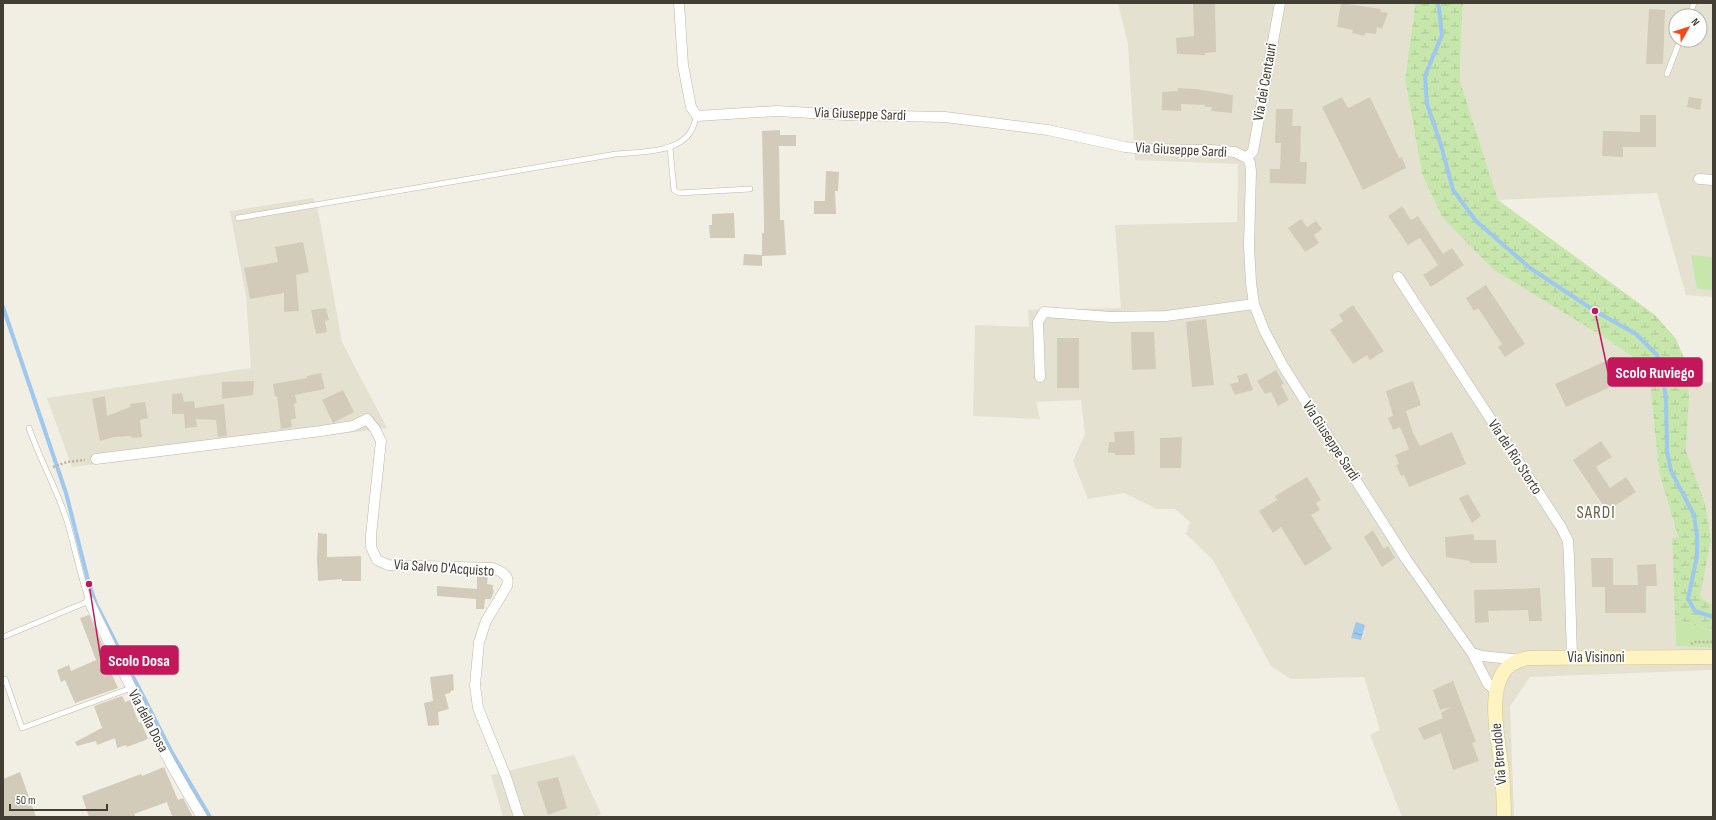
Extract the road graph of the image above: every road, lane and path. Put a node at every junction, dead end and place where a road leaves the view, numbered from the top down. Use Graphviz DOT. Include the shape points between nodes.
graph roads {
  1 [pos="679,3"];
  2 [pos="1280,3"];
  3 [pos="1677,48"];
  4 [pos="1667,74"];
  5 [pos="697,116"];
  6 [pos="670,148"];
  7 [pos="1247,158"];
  8 [pos="1699,179"];
  9 [pos="1713,180"];
  10 [pos="750,190"];
  11 [pos="238,218"];
  12 [pos="1398,277"];
  13 [pos="1254,304"];
  14 [pos="1040,377"];
  15 [pos="29,428"];
  16 [pos="96,459"];
  17 [pos="53,467"];
  18 [pos="89,601"];
  19 [pos="3,636"];
  20 [pos="1472,653"];
  21 [pos="1572,657"];
  22 [pos="1713,657"];
  23 [pos="1521,660"];
  24 [pos="5,679"];
  25 [pos="131,688"];
  26 [pos="1496,691"];
  27 [pos="202,817"];
  28 [pos="519,817"];
  29 [pos="1504,817"];
  1 -- 5 [label="street" via="683,65 690,107"];
  2 -- 7 [label="street, Via dei Centauri" via="1253,151"];
  3 -- 4 [label="lane"];
  5 -- 6 [label="lane" via="684,140"];
  5 -- 7 [label="street, Via Giuseppe Sardi" via="777,111 945,117 1048,130 1125,147 1226,151"];
  6 -- 10 [label="lane" via="674,190 679,193"];
  6 -- 11 [label="lane" via="616,154"];
  7 -- 13 [label="street, Via Giuseppe Sardi" via="1251,171 1249,246"];
  8 -- 9 [label="street"];
  12 -- 21 [label="street, Via del Rio Storto" via="1568,541"];
  13 -- 14 [label="street" via="1166,316 1111,317 1044,312 1038,322"];
  13 -- 20 [label="street, Via Giuseppe Sardi" via="1283,366 1410,566"];
  15 -- 18 [label="lane" via="58,494"];
  16 -- 17 [label="path" via="67,462"];
  16 -- 28 [label="street, Via Salvo D'Acquisto" via="320,431 353,426 367,419 381,441 371,535 371,547 377,560 388,565 493,568 504,572 507,577 507,586 486,621 479,642 475,685 478,708"];
  18 -- 19 [label="lane"];
  18 -- 25 [label="street, Via della Dosa"];
  20 -- 23 [label="street"];
  20 -- 26 [label="street, Via Giuseppe Sardi" via="1488,684"];
  21 -- 22 [label="street, Via Visinoni"];
  21 -- 23 [label="street, Via Visinoni"];
  23 -- 26 [label="street, Via Visinoni" via="1514,662 1504,671"];
  24 -- 25 [label="lane" via="22,728"];
  25 -- 27 [label="street, Via della Dosa"];
  26 -- 29 [label="street, Via Brendole"];
}
